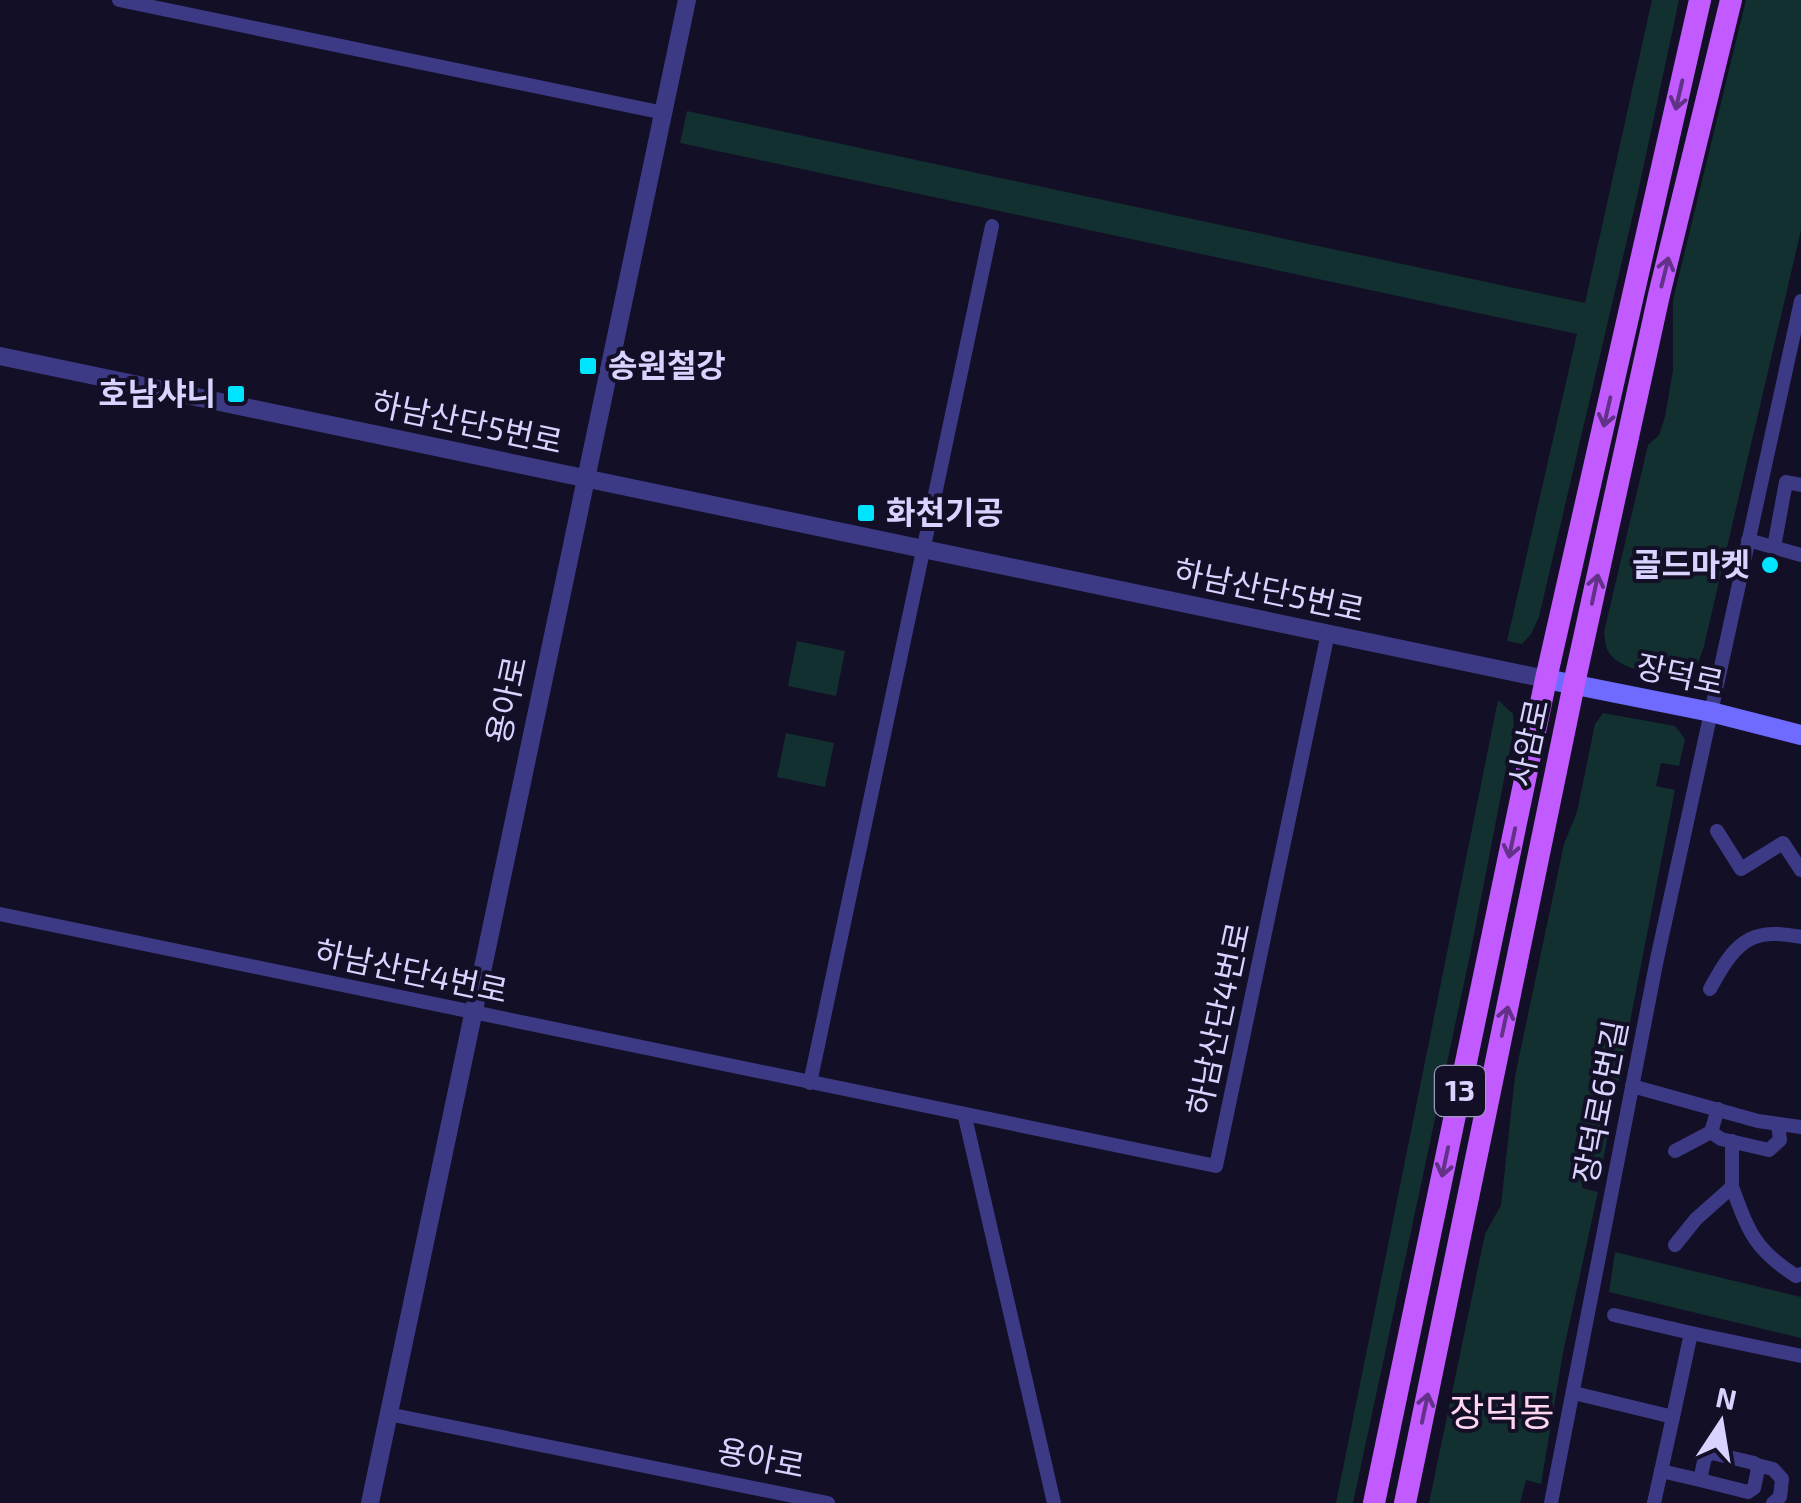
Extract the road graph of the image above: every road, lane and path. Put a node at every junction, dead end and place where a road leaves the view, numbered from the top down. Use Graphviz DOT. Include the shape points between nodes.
graph roads {
  1 [pos="119,0"];
  2 [pos="687,0"];
  3 [pos="1700,0"];
  4 [pos="1731,0"];
  5 [pos="664,112"];
  6 [pos="992,226"];
  7 [pos="1801,301"];
  8 [pos="0,356"];
  9 [pos="585,478"];
  10 [pos="1801,485"];
  11 [pos="1748,540"];
  12 [pos="1774,548"];
  13 [pos="922,551"];
  14 [pos="1801,555"];
  15 [pos="1328,633"];
  16 [pos="1546,680"];
  17 [pos="1574,684"];
  18 [pos="1711,712"];
  19 [pos="1801,735"];
  20 [pos="1717,830"];
  21 [pos="1800,866"];
  22 [pos="0,914"];
  23 [pos="1801,937"];
  24 [pos="1710,989"];
  25 [pos="472,1014"];
  26 [pos="810,1083"];
  27 [pos="1632,1086"];
  28 [pos="1718,1110"];
  29 [pos="965,1117"];
  30 [pos="1778,1124"];
  31 [pos="1801,1128"];
  32 [pos="1711,1132"];
  33 [pos="1732,1141"];
  34 [pos="1675,1151"];
  35 [pos="1732,1187"];
  36 [pos="1675,1244"];
  37 [pos="1801,1274"];
  38 [pos="1614,1315"];
  39 [pos="1692,1333"];
  40 [pos="1801,1356"];
  41 [pos="1574,1393"];
  42 [pos="388,1414"];
  43 [pos="1673,1417"];
  44 [pos="1757,1465"];
  45 [pos="1661,1471"];
  46 [pos="1700,1480"];
  47 [pos="370,1503"];
  48 [pos="828,1503"];
  49 [pos="1054,1503"];
  50 [pos="1374,1503"];
  51 [pos="1405,1503"];
  52 [pos="1551,1503"];
  53 [pos="1654,1503"];
  54 [pos="1773,1503"];
  1 -- 5 [label="street"];
  2 -- 5 [label="street, 용아로"];
  3 -- 16 [label="main road, 사암로 / 13, one-way"];
  17 -- 4 [label="main road, 사암로 / 13, one-way"];
  5 -- 9 [label="street, 용아로"];
  6 -- 13 [label="street"];
  7 -- 11 [label="street, 장덕로6번길"];
  8 -- 9 [label="street, 하남산단5번로"];
  9 -- 13 [label="street, 하남산단5번로"];
  9 -- 25 [label="street, 용아로"];
  10 -- 12 [label="street" via="1786,482"];
  11 -- 12 [label="street"];
  11 -- 18 [label="street, 장덕로6번길"];
  12 -- 14 [label="street"];
  13 -- 15 [label="street, 하남산단5번로"];
  13 -- 26 [label="street"];
  15 -- 16 [label="street, 하남산단5번로"];
  15 -- 29 [label="street, 하남산단4번로" via="1216,1166"];
  16 -- 17 [label="main road, 장덕로"];
  16 -- 50 [label="main road, 사암로 / 13, one-way"];
  17 -- 18 [label="main road, 장덕로"];
  51 -- 17 [label="main road, 사암로 / 13, one-way"];
  18 -- 19 [label="main road, 장덕로"];
  18 -- 27 [label="street, 장덕로6번길"];
  20 -- 21 [label="street" via="1741,868 1784,843"];
  22 -- 25 [label="street, 하남산단4번로"];
  23 -- 24 [label="street" via="1770,932 1742,942"];
  25 -- 26 [label="street, 하남산단4번로"];
  25 -- 42 [label="street, 용아로"];
  26 -- 29 [label="street, 하남산단4번로"];
  27 -- 28 [label="street"];
  27 -- 41 [label="street, 장덕로6번길"];
  28 -- 30 [label="street"];
  28 -- 32 [label="street"];
  29 -- 49 [label="street"];
  30 -- 31 [label="street"];
  30 -- 33 [label="street" via="1780,1140 1769,1150"];
  32 -- 33 [label="street"];
  32 -- 34 [label="street"];
  33 -- 35 [label="street"];
  35 -- 36 [label="street"];
  35 -- 37 [label="street" via="1751,1237 1776,1263"];
  38 -- 39 [label="street"];
  39 -- 40 [label="street"];
  39 -- 43 [label="street"];
  41 -- 43 [label="street"];
  41 -- 52 [label="street, 장덕로6번길"];
  42 -- 47 [label="street, 용아로"];
  42 -- 48 [label="street, 용아로"];
  43 -- 45 [label="street"];
  44 -- 46 [label="street" via="1708,1454"];
  44 -- 46 [label="street" via="1751,1491"];
  44 -- 54 [label="street" via="1782,1479"];
  45 -- 46 [label="street"];
  45 -- 53 [label="street"];
}
